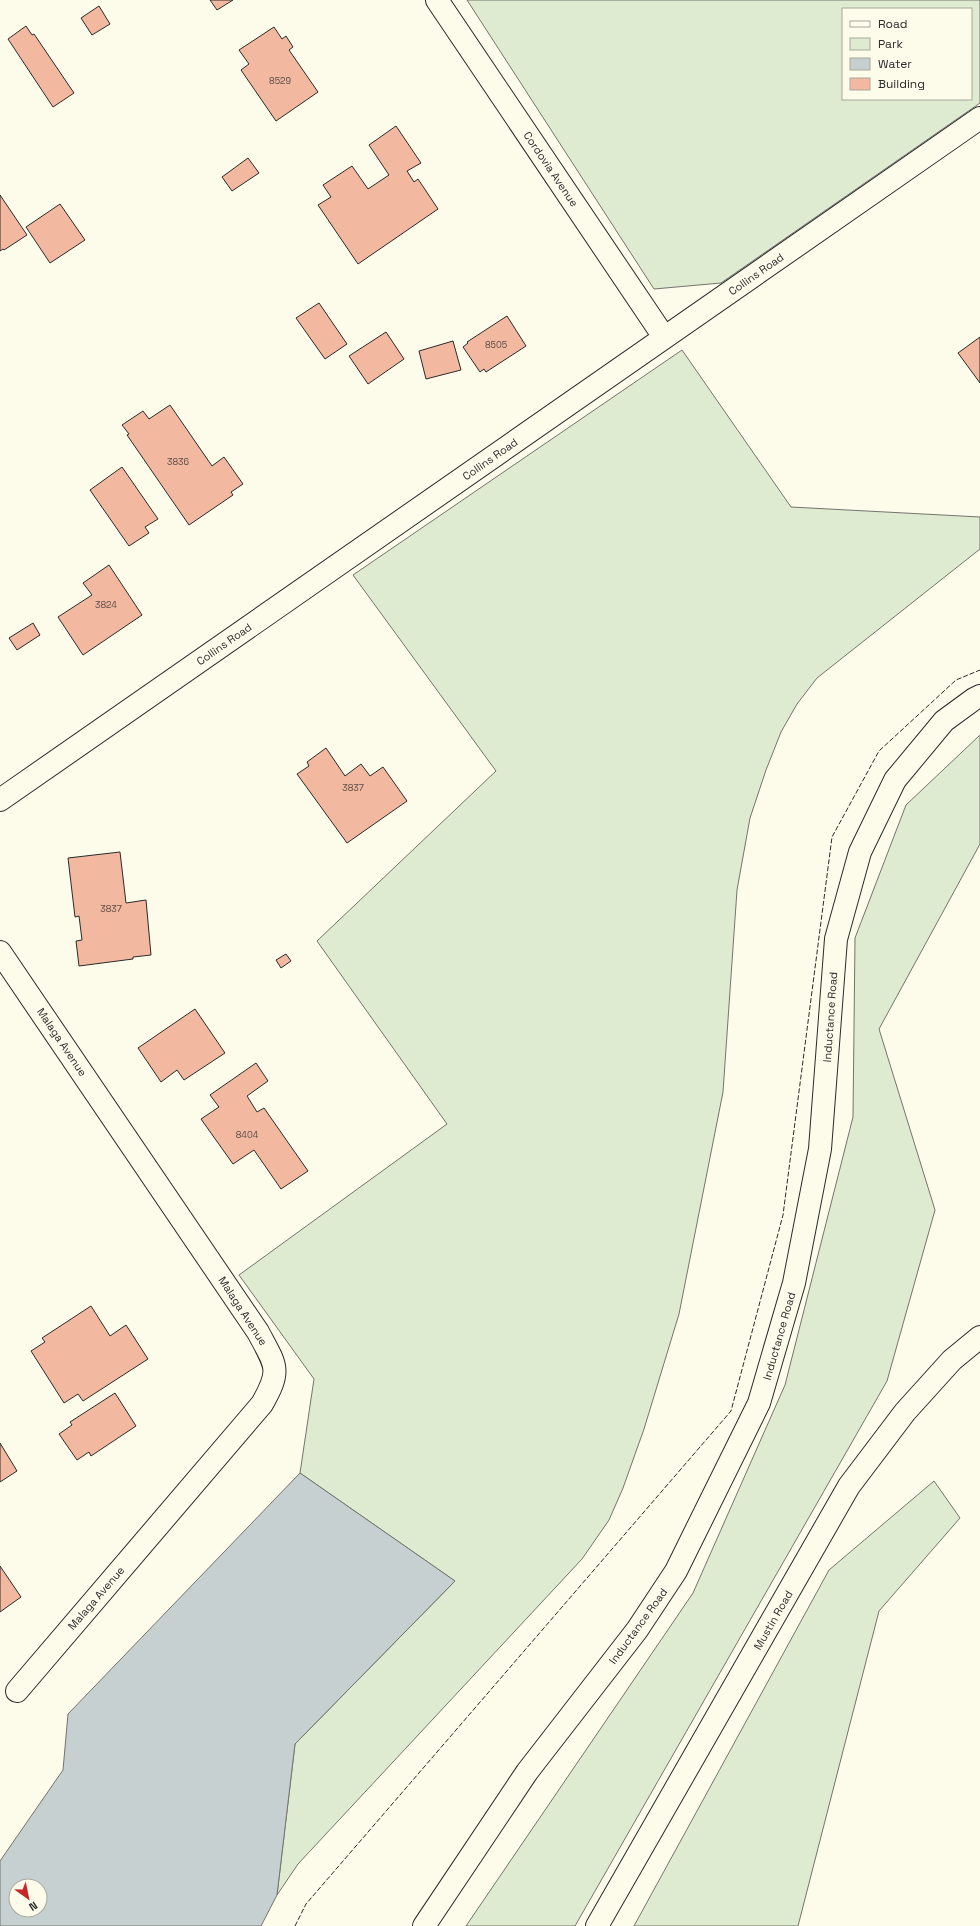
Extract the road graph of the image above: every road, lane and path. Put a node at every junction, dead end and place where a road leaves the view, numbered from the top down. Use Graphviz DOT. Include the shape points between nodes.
graph roads {
  1 [pos="437,0"];
  2 [pos="980,118"];
  3 [pos="664,337"];
  4 [pos="980,696"];
  5 [pos="0,800"];
  6 [pos="0,952"];
  7 [pos="980,1337"];
  8 [pos="17,1691"];
  9 [pos="424,1926"];
  10 [pos="597,1926"];
  1 -- 3 [label="street, Cordovia Avenue"];
  2 -- 3 [label="street, Collins Road"];
  3 -- 5 [label="street, Collins Road"];
  4 -- 9 [label="street, Inductance Road" via="944,721 895,780 860,852 836,939 820,1149 794,1283 759,1403 676,1572 637,1630 527,1772"];
  6 -- 8 [label="street, Malaga Avenue" via="258,1332 274,1363 274,1383 262,1404"];
  7 -- 10 [label="street, Mustin Road" via="952,1360 906,1412 849,1486"];
}
